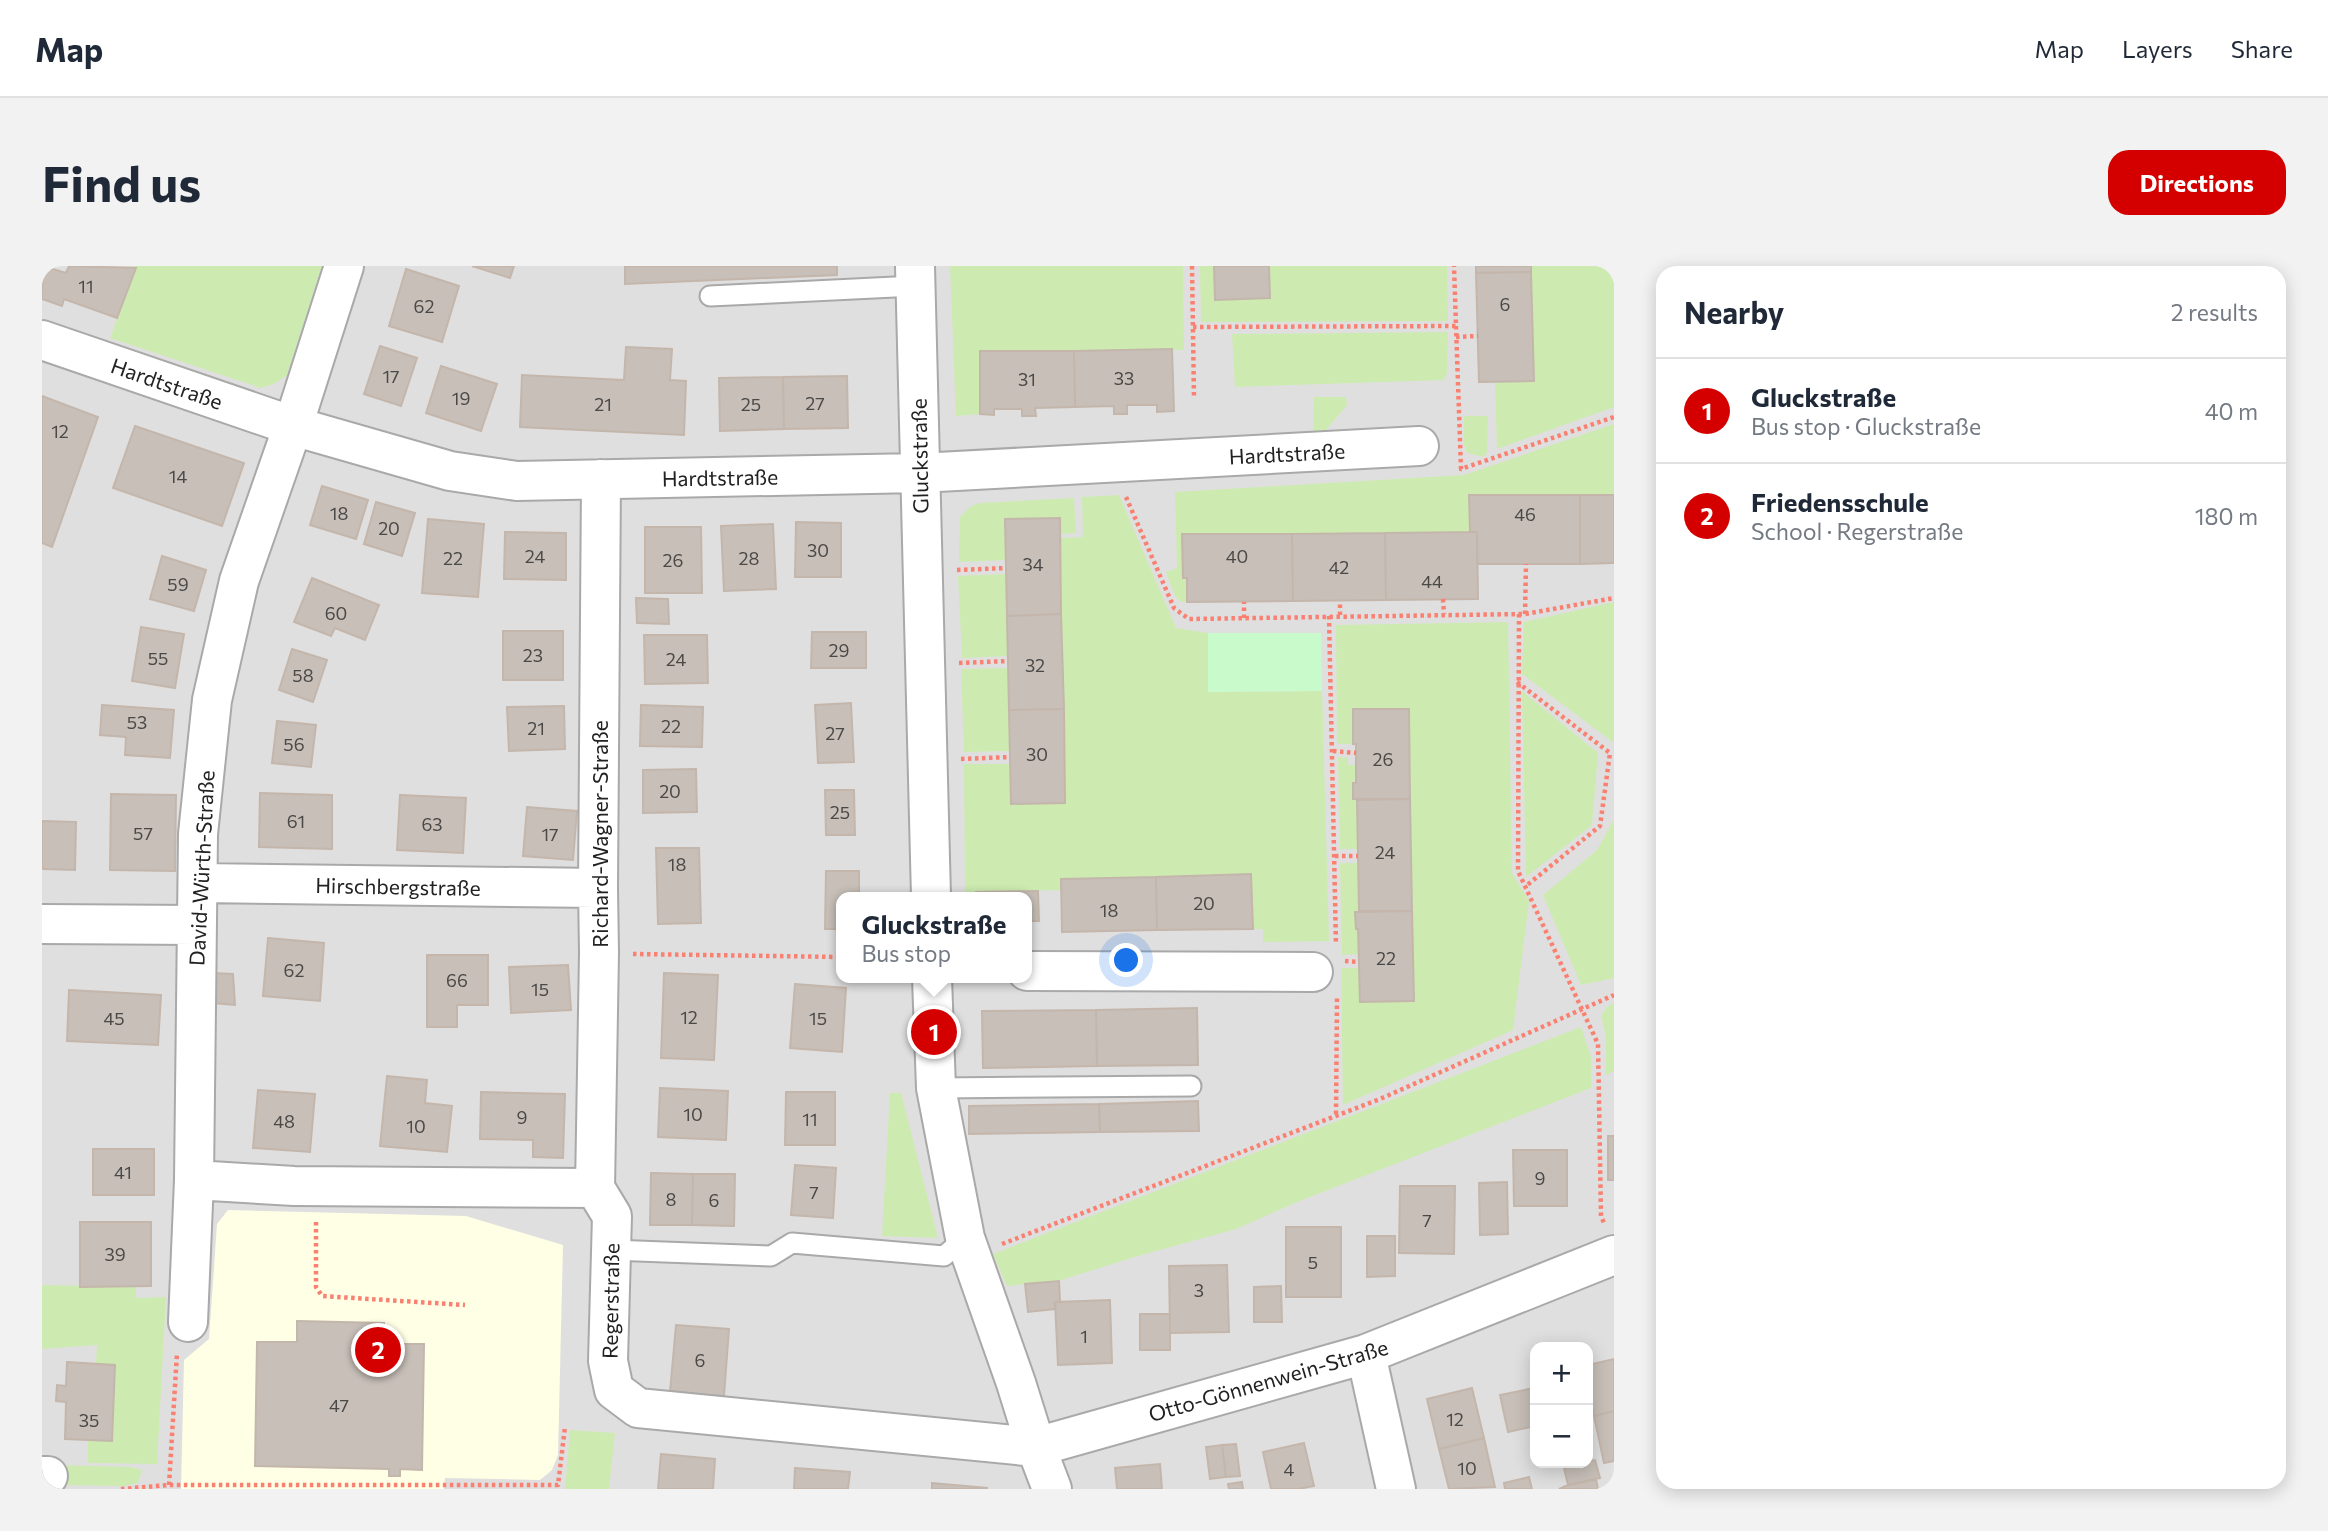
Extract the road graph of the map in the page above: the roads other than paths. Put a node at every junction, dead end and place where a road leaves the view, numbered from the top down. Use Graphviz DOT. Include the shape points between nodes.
graph roads {
  1 [pos="344,266"];
  2 [pos="915,276"];
  3 [pos="710,296"];
  4 [pos="42,340"];
  5 [pos="293,426"];
  6 [pos="1419,446"];
  7 [pos="919,473"];
  8 [pos="601,479"];
  9 [pos="198,883"];
  10 [pos="598,888"];
  11 [pos="931,892"];
  12 [pos="42,924"];
  13 [pos="197,925"];
  14 [pos="1032,971"];
  15 [pos="1329,972"];
  16 [pos="932,983"];
  17 [pos="1191,1086"];
  18 [pos="936,1088"];
  19 [pos="194,1180"];
  20 [pos="595,1188"];
  21 [pos="1609,1239"];
  22 [pos="978,1242"];
  23 [pos="611,1250"];
  24 [pos="183,1337"];
  25 [pos="1366,1354"];
  26 [pos="1036,1447"];
  27 [pos="1052,1489"];
  28 [pos="1396,1489"];
  1 -- 5 [label="street, David-Würth-Straße"];
  2 -- 3 [label="lane"];
  2 -- 7 [label="street, Gluckstraße"];
  4 -- 5 [label="street, Hardtstraße"];
  5 -- 8 [label="street, Hardtstraße" via="450,471 517,481"];
  5 -- 9 [label="street, David-Würth-Straße" via="239,580 212,699 198,834"];
  6 -- 7 [label="street, Hardtstraße"];
  7 -- 8 [label="street, Hardtstraße"];
  7 -- 11 [label="street, Gluckstraße"];
  8 -- 10 [label="street, Richard-Wagner-Straße"];
  9 -- 10 [label="street, Hirschbergstraße"];
  9 -- 13 [label="street, David-Würth-Straße"];
  10 -- 20 [label="street, Richard-Wagner-Straße"];
  12 -- 13 [label="street"];
  13 -- 19 [label="street, David-Würth-Straße"];
  14 -- 15 [label="street"];
  16 -- 18 [label="street"];
  17 -- 18 [label="lane"];
  18 -- 22 [label="street"];
  19 -- 20 [label="street" via="294,1186"];
  19 -- 24 [label="street, David-Würth-Straße"];
  20 -- 23 [label="street, Regerstraße" via="612,1216"];
  21 -- 25 [label="street, Otto-Gönnenwein-Straße"];
  22 -- 23 [label="lane" via="944,1256 792,1243 771,1256"];
  22 -- 26 [label="street"];
  23 -- 26 [label="street, Regerstraße" via="608,1361 614,1390 638,1409"];
  25 -- 26 [label="street, Otto-Gönnenwein-Straße"];
  25 -- 28 [label="street"];
  26 -- 27 [label="street"];
}
